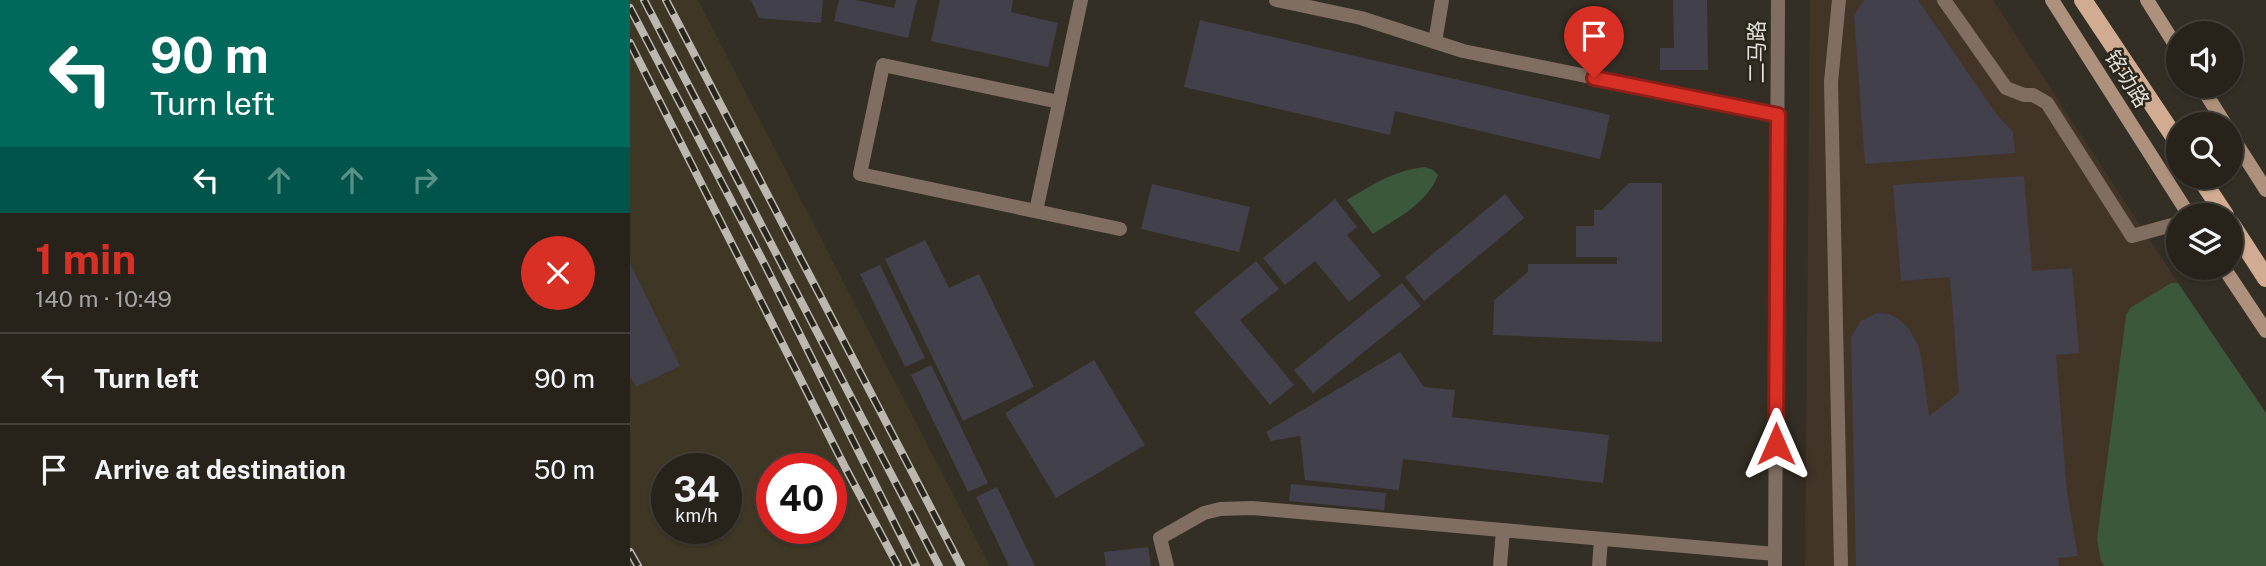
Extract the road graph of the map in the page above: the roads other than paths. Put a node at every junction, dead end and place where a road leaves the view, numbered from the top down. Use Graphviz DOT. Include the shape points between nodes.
graph roads {
  1 [pos="1081,0"];
  2 [pos="1276,0"];
  3 [pos="1442,0"];
  4 [pos="1779,0"];
  5 [pos="1839,0"];
  6 [pos="1944,0"];
  7 [pos="2052,0"];
  8 [pos="2083,0"];
  9 [pos="2147,0"];
  10 [pos="2166,30"];
  11 [pos="1434,42"];
  12 [pos="1059,102"];
  13 [pos="1778,115"];
  14 [pos="2166,124"];
  15 [pos="2243,154"];
  16 [pos="2266,190"];
  17 [pos="2181,203"];
  18 [pos="1036,211"];
  19 [pos="2166,227"];
  20 [pos="1120,229"];
  21 [pos="2243,243"];
  22 [pos="2266,278"];
  23 [pos="2232,280"];
  24 [pos="2266,331"];
  25 [pos="1503,530"];
  26 [pos="1601,539"];
  27 [pos="1775,560"];
  28 [pos="1167,566"];
  29 [pos="1500,566"];
  30 [pos="1599,566"];
  31 [pos="1841,566"];
  1 -- 12 [label="street"];
  2 -- 11 [label="street" via="1361,18"];
  3 -- 11 [label="street"];
  4 -- 13 [label="street, 二马路"];
  5 -- 31 [label="street" via="1831,82"];
  6 -- 19 [label="street" via="2006,88 2047,103 2132,236"];
  7 -- 17 [label="main road, 铭功路"];
  8 -- 14 [label="main road"];
  9 -- 10 [label="main road"];
  11 -- 13 [label="street"];
  12 -- 18 [label="street"];
  12 -- 18 [label="street" via="883,65 860,174"];
  13 -- 27 [label="street, 二马路"];
  15 -- 16 [label="main road"];
  18 -- 20 [label="street"];
  21 -- 22 [label="main road"];
  23 -- 24 [label="main road"];
  25 -- 26 [label="street"];
  25 -- 28 [label="street" via="1220,509 1160,538"];
  25 -- 29 [label="street"];
  26 -- 27 [label="street"];
  26 -- 30 [label="street"];
}
